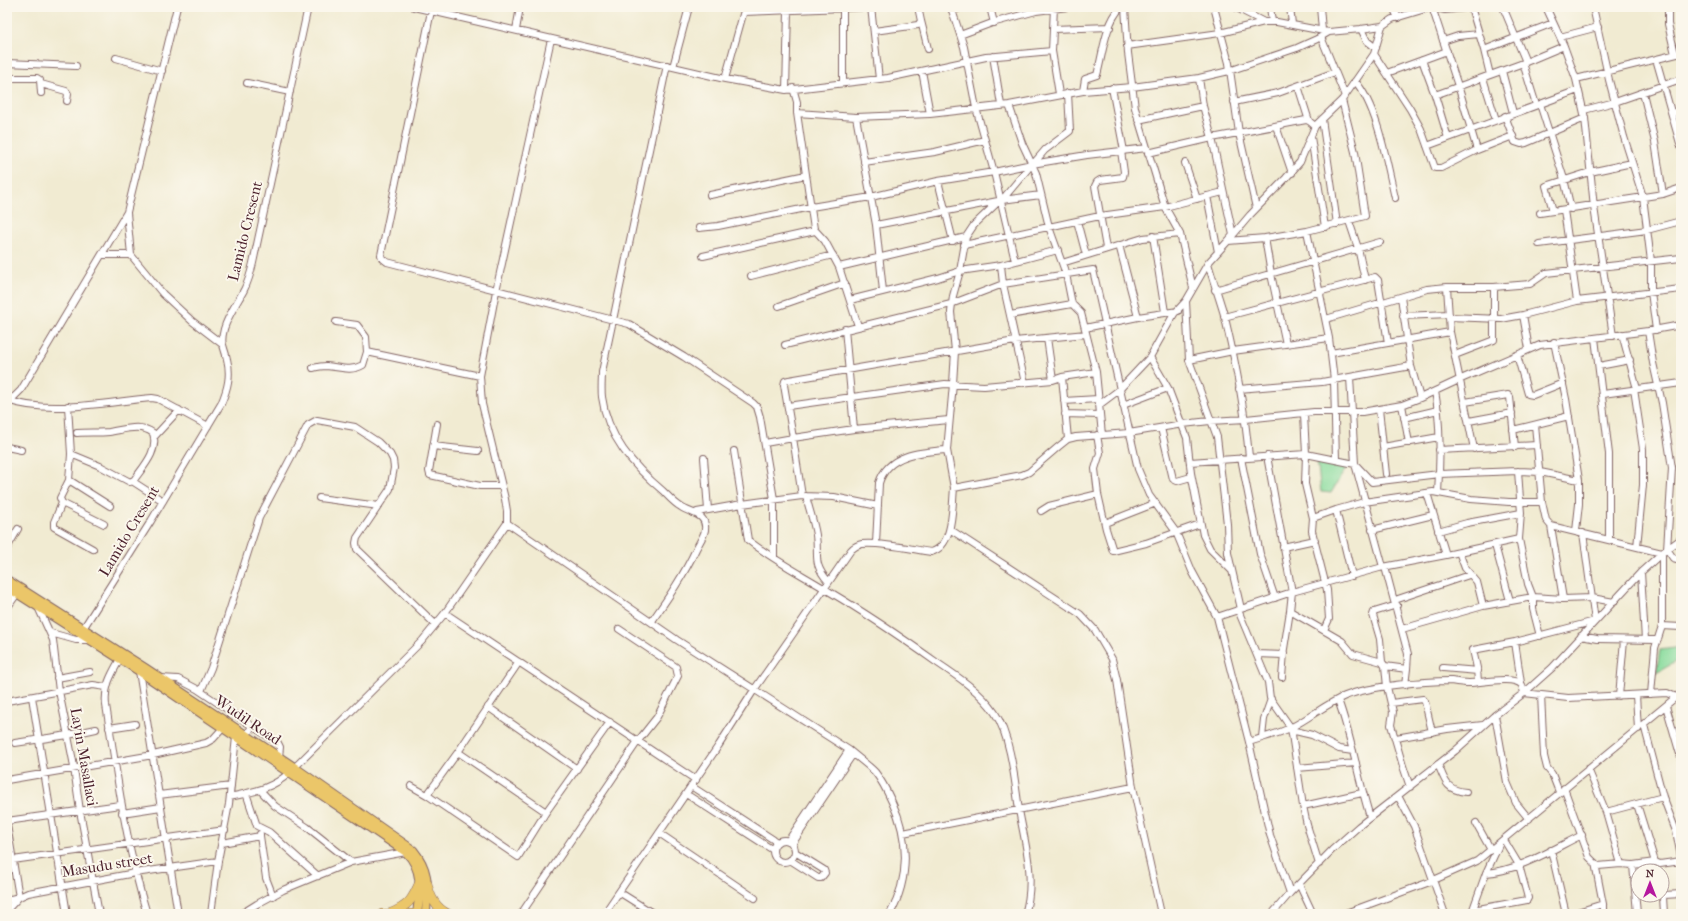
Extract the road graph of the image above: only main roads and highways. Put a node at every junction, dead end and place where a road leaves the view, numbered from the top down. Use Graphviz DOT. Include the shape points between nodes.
graph roads {
  1 [pos="7,580"];
  2 [pos="7,587"];
  3 [pos="19,592"];
  4 [pos="83,631"];
  5 [pos="292,770"];
  6 [pos="393,839"];
  7 [pos="423,883"];
  8 [pos="382,914"];
  9 [pos="390,914"];
  10 [pos="417,914"];
  11 [pos="426,914"];
  12 [pos="448,914"];
  1 -- 3 [label="main road, Wudil Road"];
  2 -- 3 [label="main road, Wudil Road"];
  3 -- 4 [label="main road, Wudil Road"];
  3 -- 4 [label="main road, Wudil Road" via="38,607"];
  4 -- 5 [label="main road, Wudil Road" via="92,640 223,728"];
  4 -- 5 [label="main road, Wudil Road" via="247,735 279,757"];
  5 -- 6 [label="main road, Wudil Road"];
  6 -- 7 [label="main road, Wudil Road" via="406,852"];
  6 -- 7 [label="main road, Wudil Road" via="413,850 419,858 424,867"];
  7 -- 9 [label="highway" via="409,904"];
  7 -- 10 [label="main road, Wudil Road"];
  7 -- 11 [label="main road, Wudil Road"];
  7 -- 12 [label="highway" via="432,900"];
  8 -- 9 [label="highway"];
  9 -- 10 [label="highway"];
}
